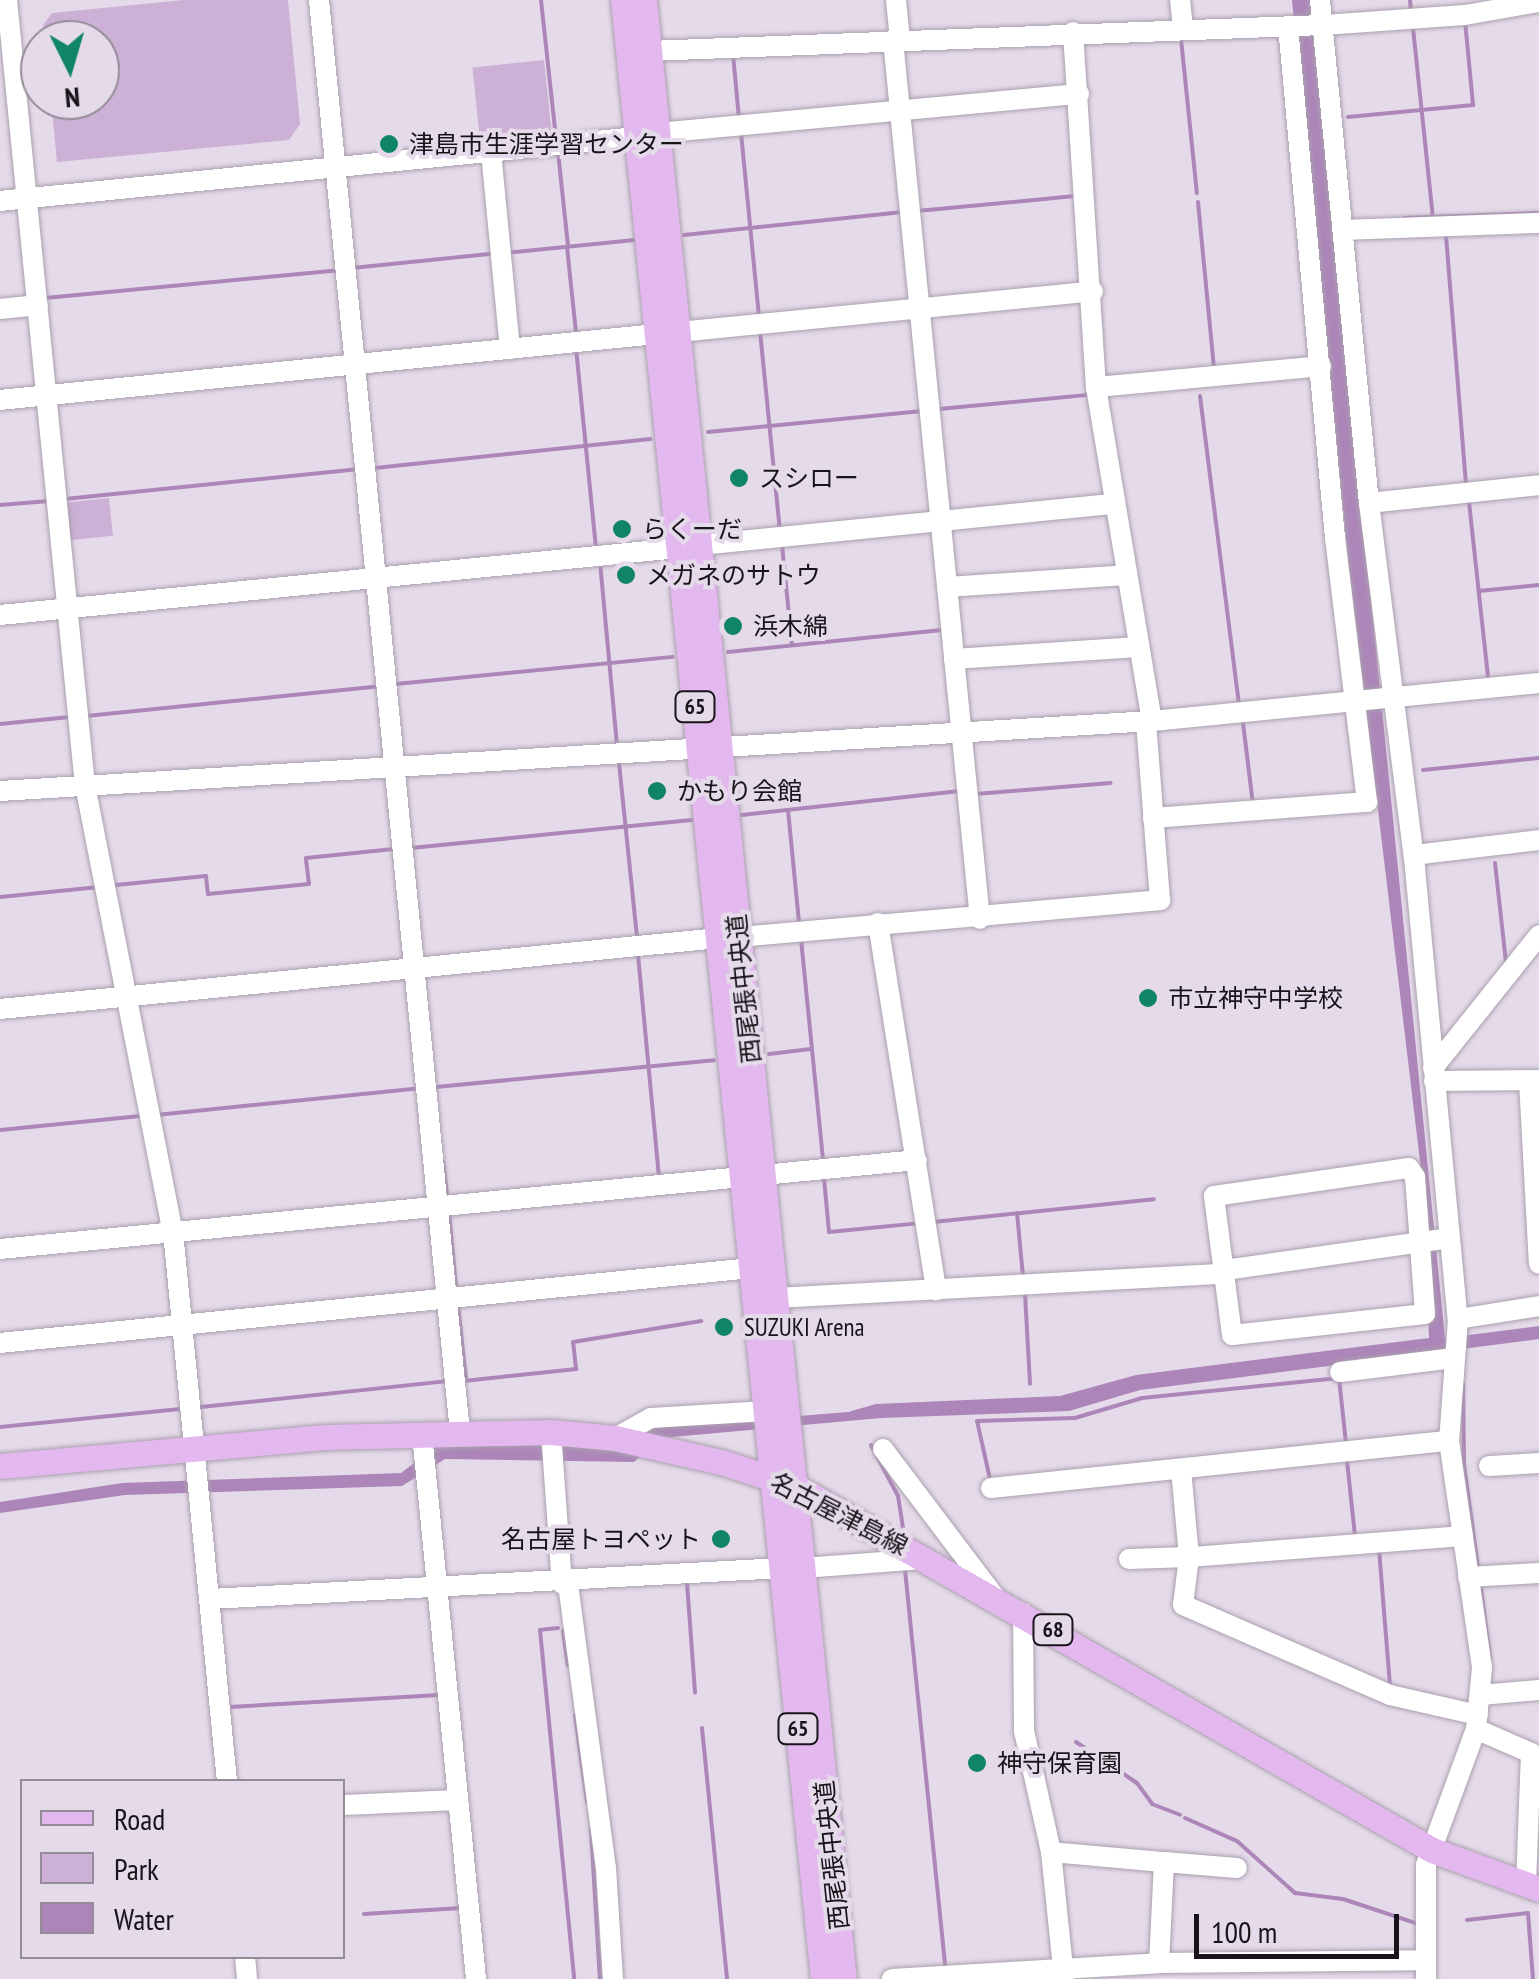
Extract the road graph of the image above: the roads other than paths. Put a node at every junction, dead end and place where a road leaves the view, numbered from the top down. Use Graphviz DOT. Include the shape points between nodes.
graph roads {
  1 [pos="7,0"];
  2 [pos="319,0"];
  3 [pos="623,0"];
  4 [pos="644,0"];
  5 [pos="896,0"];
  6 [pos="1180,0"];
  7 [pos="1320,0"];
  8 [pos="1539,2"];
  9 [pos="1505,4"];
  10 [pos="1320,25"];
  11 [pos="1290,26"];
  12 [pos="1183,29"];
  13 [pos="1073,32"];
  14 [pos="896,40"];
  15 [pos="649,51"];
  16 [pos="1079,94"];
  17 [pos="899,110"];
  18 [pos="647,135"];
  19 [pos="491,152"];
  20 [pos="336,168"];
  21 [pos="27,198"];
  22 [pos="0,201"];
  23 [pos="1539,223"];
  24 [pos="1345,230"];
  25 [pos="1093,291"];
  26 [pos="38,305"];
  27 [pos="920,308"];
  28 [pos="0,309"];
  29 [pos="667,333"];
  30 [pos="510,349"];
  31 [pos="356,364"];
  32 [pos="1321,366"];
  33 [pos="1096,386"];
  34 [pos="46,395"];
  35 [pos="0,400"];
  36 [pos="1539,485"];
  37 [pos="1370,503"];
  38 [pos="1114,504"];
  39 [pos="941,521"];
  40 [pos="689,546"];
  41 [pos="1126,576"];
  42 [pos="376,578"];
  43 [pos="948,588"];
  44 [pos="68,608"];
  45 [pos="0,615"];
  46 [pos="1139,647"];
  47 [pos="954,658"];
  48 [pos="1539,683"];
  49 [pos="1394,700"];
  50 [pos="1361,703"];
  51 [pos="1149,721"];
  52 [pos="961,733"];
  53 [pos="710,748"];
  54 [pos="395,767"];
  55 [pos="84,786"];
  56 [pos="0,790"];
  57 [pos="1154,818"];
  58 [pos="1539,840"];
  59 [pos="1539,854"];
  60 [pos="1414,861"];
  61 [pos="980,919"];
  62 [pos="878,923"];
  63 [pos="1539,936"];
  64 [pos="729,937"];
  65 [pos="415,968"];
  66 [pos="126,996"];
  67 [pos="0,1009"];
  68 [pos="1434,1074"];
  69 [pos="1534,1081"];
  70 [pos="917,1160"];
  71 [pos="753,1173"];
  72 [pos="439,1205"];
  73 [pos="173,1232"];
  74 [pos="1434,1240"];
  75 [pos="0,1249"];
  76 [pos="1539,1264"];
  77 [pos="751,1268"];
  78 [pos="1225,1272"];
  79 [pos="936,1290"];
  80 [pos="449,1298"];
  81 [pos="776,1298"];
  82 [pos="1539,1306"];
  83 [pos="183,1324"];
  84 [pos="1456,1340"];
  85 [pos="0,1343"];
  86 [pos="1340,1372"];
  87 [pos="775,1420"];
  88 [pos="460,1433"];
  89 [pos="1449,1441"];
  90 [pos="635,1442"];
  91 [pos="552,1445"];
  92 [pos="196,1446"];
  93 [pos="883,1449"];
  94 [pos="424,1455"];
  95 [pos="1539,1463"];
  96 [pos="0,1466"];
  97 [pos="1489,1466"];
  98 [pos="1181,1468"];
  99 [pos="784,1483"];
  100 [pos="991,1488"];
  101 [pos="1463,1536"];
  102 [pos="925,1558"];
  103 [pos="1190,1558"];
  104 [pos="1128,1559"];
  105 [pos="792,1568"];
  106 [pos="1539,1573"];
  107 [pos="1468,1577"];
  108 [pos="565,1584"];
  109 [pos="437,1588"];
  110 [pos="994,1596"];
  111 [pos="210,1600"];
  112 [pos="1023,1613"];
  113 [pos="1539,1690"];
  114 [pos="1478,1713"];
  115 [pos="227,1779"];
  116 [pos="458,1800"];
  117 [pos="345,1806"];
  118 [pos="1432,1850"];
  119 [pos="1051,1852"];
  120 [pos="1164,1862"];
  121 [pos="1238,1868"];
  122 [pos="1532,1886"];
  123 [pos="1159,1963"];
  124 [pos="1282,1970"];
  125 [pos="1426,1970"];
  126 [pos="1064,1973"];
  127 [pos="476,1979"];
  128 [pos="612,1979"];
  129 [pos="822,1979"];
  130 [pos="844,1979"];
  131 [pos="892,1979"];
  1 -- 21 [label="street"];
  2 -- 20 [label="street"];
  3 -- 18 [label="main road, 西尾張中央道 / 65"];
  4 -- 15 [label="main road, 西尾張中央道 / 65"];
  5 -- 14 [label="street"];
  6 -- 12 [label="street"];
  7 -- 10 [label="street"];
  8 -- 9 [label="street"];
  9 -- 10 [label="street"];
  10 -- 11 [label="street"];
  10 -- 24 [label="street"];
  11 -- 12 [label="street"];
  11 -- 32 [label="street"];
  12 -- 13 [label="street"];
  13 -- 14 [label="street"];
  13 -- 16 [label="street"];
  14 -- 15 [label="street"];
  14 -- 17 [label="street"];
  15 -- 18 [label="main road, 西尾張中央道 / 65"];
  16 -- 17 [label="street"];
  16 -- 25 [label="street"];
  17 -- 18 [label="street"];
  17 -- 27 [label="street"];
  18 -- 19 [label="street"];
  18 -- 29 [label="main road, 西尾張中央道 / 65"];
  19 -- 20 [label="street"];
  19 -- 30 [label="street"];
  20 -- 21 [label="street"];
  20 -- 31 [label="street"];
  21 -- 22 [label="street"];
  21 -- 26 [label="street"];
  23 -- 24 [label="street"];
  24 -- 37 [label="street"];
  25 -- 27 [label="street"];
  25 -- 33 [label="street"];
  26 -- 28 [label="street"];
  26 -- 34 [label="street"];
  27 -- 29 [label="street"];
  27 -- 39 [label="street"];
  29 -- 30 [label="street"];
  29 -- 40 [label="main road, 西尾張中央道 / 65"];
  30 -- 31 [label="street"];
  31 -- 34 [label="street"];
  31 -- 42 [label="street"];
  32 -- 33 [label="street"];
  32 -- 50 [label="street"];
  33 -- 38 [label="street"];
  34 -- 35 [label="street"];
  34 -- 44 [label="street"];
  36 -- 37 [label="street"];
  37 -- 49 [label="street"];
  38 -- 39 [label="street"];
  38 -- 41 [label="street"];
  39 -- 40 [label="street"];
  39 -- 43 [label="street"];
  40 -- 42 [label="street"];
  40 -- 53 [label="main road, 西尾張中央道 / 65"];
  41 -- 43 [label="street"];
  41 -- 46 [label="street"];
  42 -- 44 [label="street"];
  42 -- 54 [label="street"];
  43 -- 47 [label="street"];
  44 -- 45 [label="street"];
  44 -- 55 [label="street"];
  46 -- 47 [label="street"];
  46 -- 51 [label="street"];
  47 -- 52 [label="street"];
  48 -- 49 [label="street"];
  49 -- 50 [label="street"];
  49 -- 60 [label="street"];
  50 -- 51 [label="street"];
  50 -- 57 [label="street" via="1367,802"];
  51 -- 52 [label="street"];
  51 -- 57 [label="street"];
  52 -- 53 [label="street"];
  52 -- 61 [label="street"];
  53 -- 54 [label="street"];
  53 -- 64 [label="main road, 西尾張中央道 / 65"];
  54 -- 55 [label="street"];
  54 -- 65 [label="street"];
  55 -- 56 [label="street"];
  55 -- 66 [label="street"];
  57 -- 61 [label="street" via="1160,900"];
  58 -- 60 [label="street"];
  59 -- 60 [label="street"];
  60 -- 68 [label="street"];
  61 -- 62 [label="street"];
  62 -- 64 [label="street"];
  62 -- 70 [label="street"];
  63 -- 68 [label="street"];
  64 -- 65 [label="street"];
  64 -- 71 [label="main road, 西尾張中央道 / 65"];
  65 -- 66 [label="street"];
  65 -- 72 [label="street"];
  66 -- 67 [label="street"];
  66 -- 73 [label="street"];
  68 -- 69 [label="street"];
  68 -- 74 [label="street"];
  69 -- 76 [label="street"];
  70 -- 71 [label="street"];
  70 -- 79 [label="street"];
  71 -- 72 [label="street"];
  71 -- 77 [label="main road, 西尾張中央道 / 65"];
  71 -- 81 [label="main road, 西尾張中央道 / 65"];
  72 -- 73 [label="street"];
  72 -- 80 [label="street"];
  73 -- 75 [label="street"];
  73 -- 83 [label="street"];
  74 -- 78 [label="street"];
  74 -- 78 [label="street" via="1425,1314 1232,1335"];
  74 -- 78 [label="street" via="1409,1168 1214,1196"];
  74 -- 84 [label="street"];
  77 -- 80 [label="street"];
  77 -- 87 [label="main road, 西尾張中央道 / 65"];
  78 -- 79 [label="street"];
  79 -- 81 [label="street"];
  80 -- 83 [label="street"];
  80 -- 88 [label="street"];
  81 -- 87 [label="main road, 西尾張中央道 / 65"];
  82 -- 84 [label="street"];
  83 -- 85 [label="street"];
  83 -- 92 [label="street"];
  84 -- 86 [label="street"];
  84 -- 89 [label="street"];
  87 -- 90 [label="street" via="651,1418"];
  87 -- 99 [label="main road, 西尾張中央道 / 65"];
  88 -- 91 [label="main road, 名古屋津島線 / 68"];
  88 -- 94 [label="main road, 名古屋津島線 / 68"];
  89 -- 98 [label="street"];
  89 -- 101 [label="street"];
  90 -- 91 [label="main road, 名古屋津島線 / 68"];
  90 -- 99 [label="main road, 名古屋津島線 / 68"];
  91 -- 108 [label="street"];
  92 -- 94 [label="main road, 名古屋津島線 / 68"];
  92 -- 96 [label="main road, 名古屋津島線 / 68"];
  92 -- 111 [label="street"];
  93 -- 110 [label="street"];
  94 -- 109 [label="street"];
  95 -- 97 [label="street"];
  98 -- 100 [label="street"];
  98 -- 103 [label="street"];
  99 -- 102 [label="main road, 名古屋津島線 / 68"];
  99 -- 105 [label="main road, 西尾張中央道 / 65"];
  101 -- 103 [label="street"];
  101 -- 107 [label="street"];
  102 -- 105 [label="street"];
  102 -- 110 [label="main road, 名古屋津島線 / 68"];
  103 -- 104 [label="street"];
  103 -- 114 [label="street" via="1183,1605 1390,1695"];
  105 -- 108 [label="street"];
  105 -- 129 [label="main road, 西尾張中央道 / 65"];
  105 -- 130 [label="main road, 西尾張中央道 / 65"];
  106 -- 107 [label="street"];
  107 -- 114 [label="street"];
  108 -- 109 [label="street"];
  108 -- 128 [label="street" via="606,1868"];
  109 -- 111 [label="street"];
  109 -- 116 [label="street"];
  110 -- 112 [label="main road, 名古屋津島線 / 68"];
  111 -- 115 [label="street"];
  112 -- 118 [label="main road, 名古屋津島線 / 68"];
  112 -- 119 [label="street" via="1024,1732"];
  113 -- 114 [label="street"];
  114 -- 118 [label="street"];
  114 -- 122 [label="street" via="1530,1753"];
  116 -- 117 [label="street"];
  116 -- 127 [label="street"];
  118 -- 122 [label="main road, 名古屋津島線 / 68"];
  118 -- 125 [label="street" via="1426,1865"];
  119 -- 120 [label="street"];
  119 -- 126 [label="street"];
  120 -- 121 [label="street"];
  120 -- 123 [label="street"];
  123 -- 124 [label="street"];
  123 -- 126 [label="street"];
  124 -- 125 [label="street"];
  126 -- 131 [label="street"];
}
